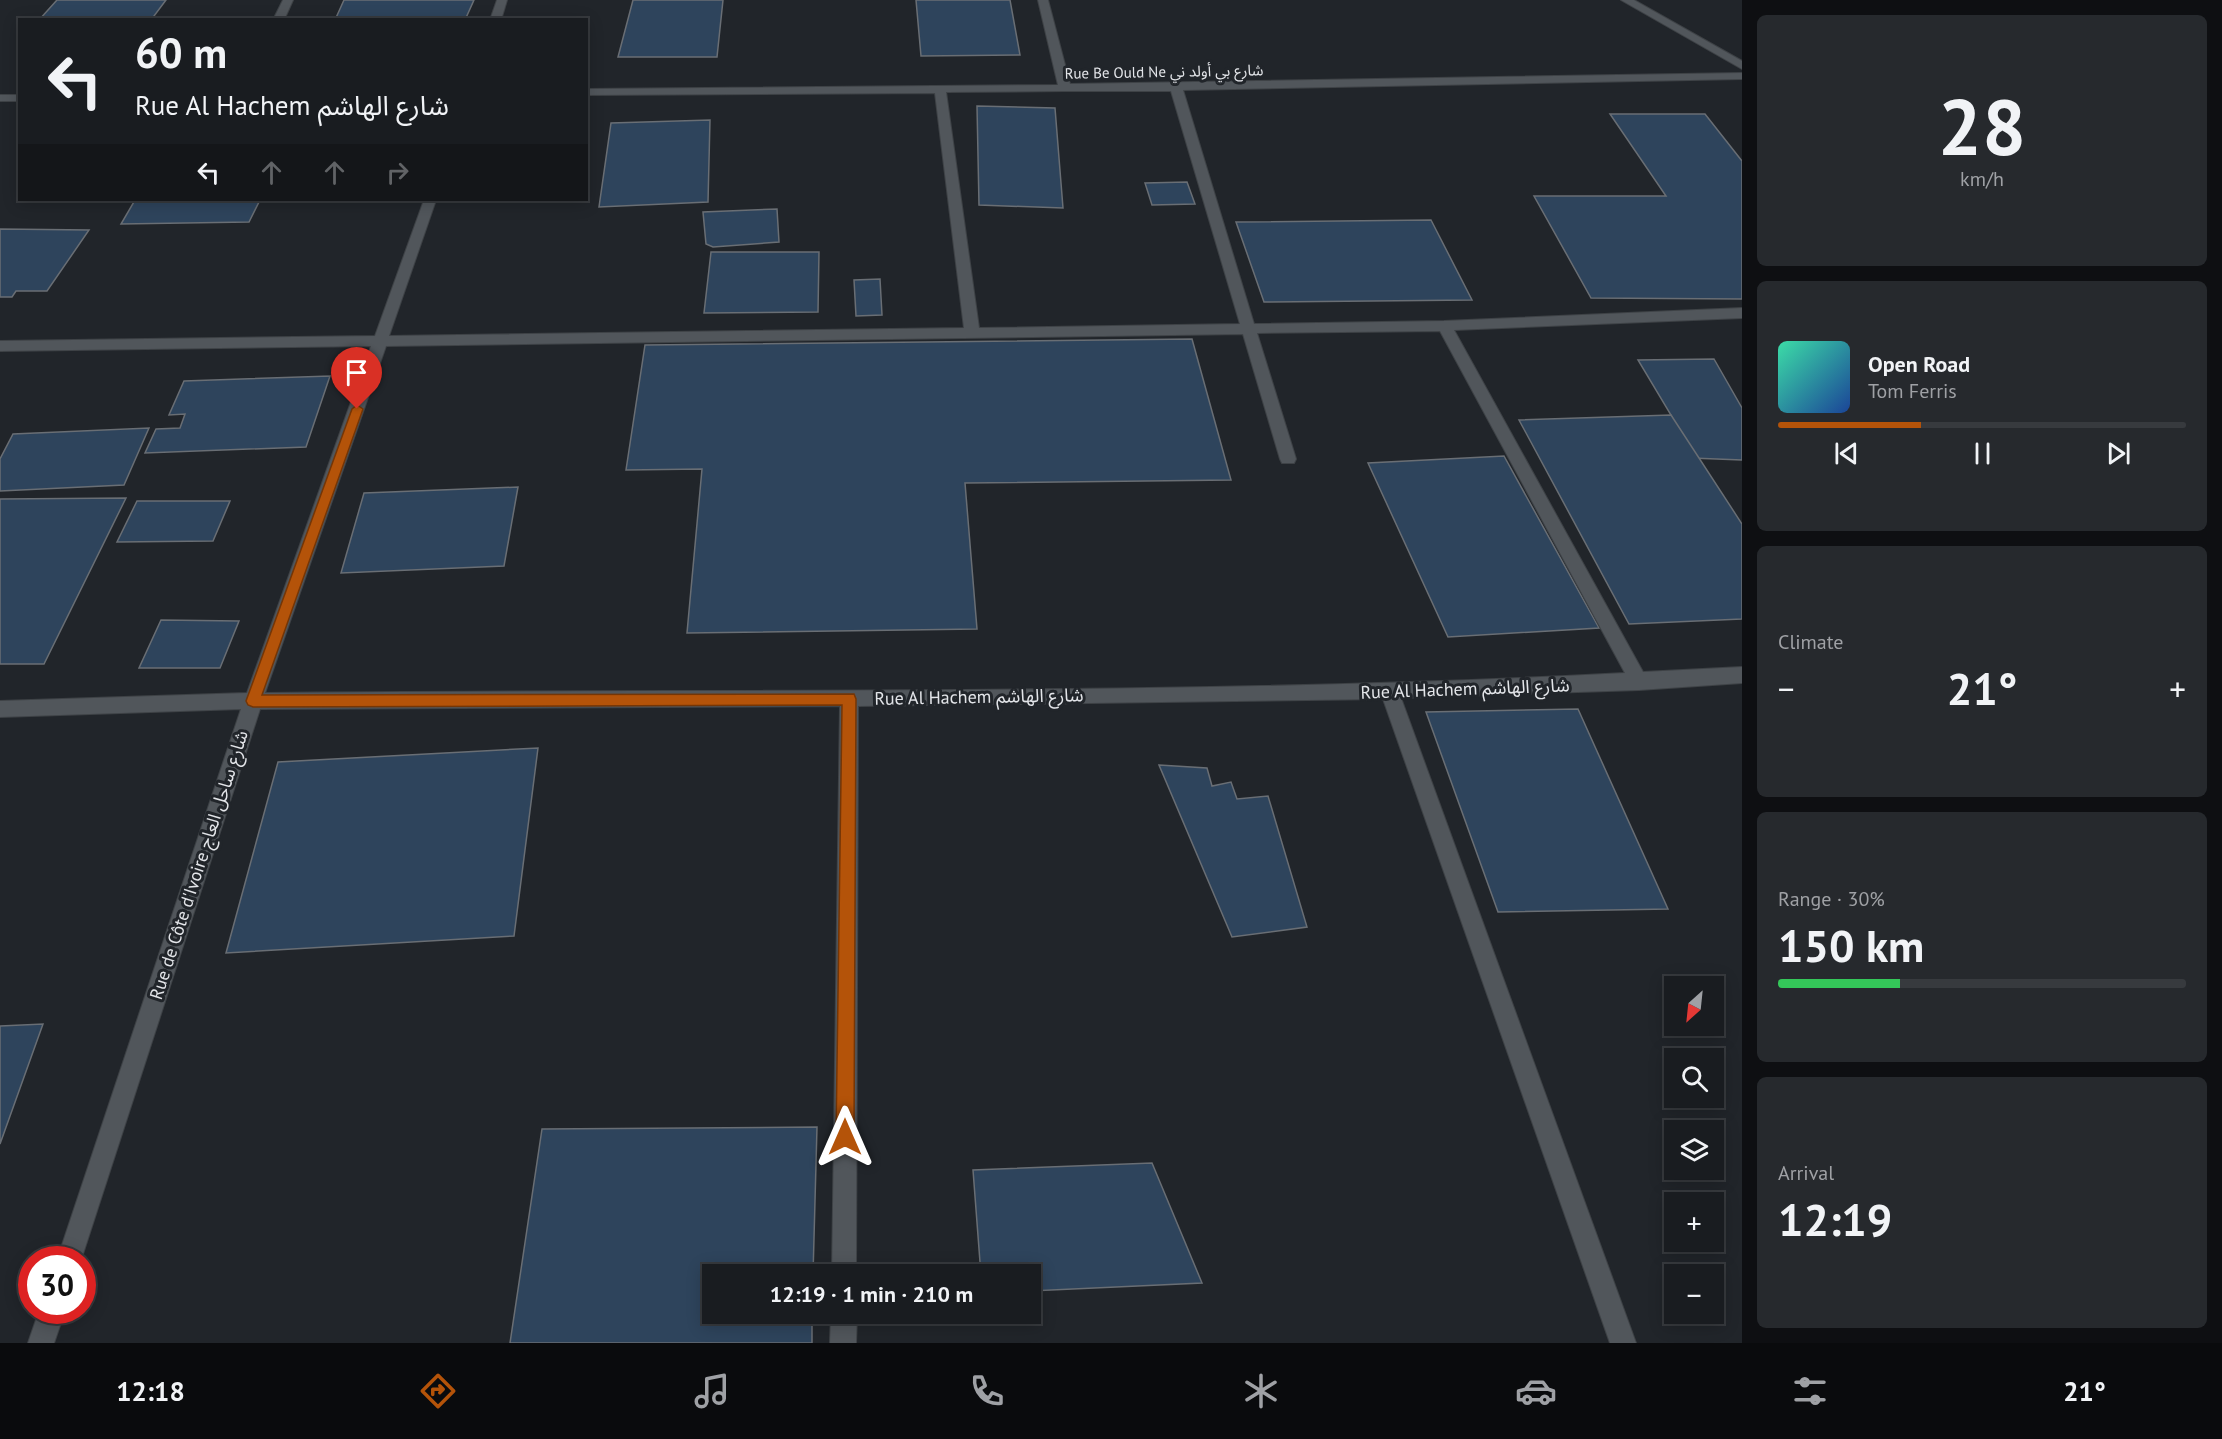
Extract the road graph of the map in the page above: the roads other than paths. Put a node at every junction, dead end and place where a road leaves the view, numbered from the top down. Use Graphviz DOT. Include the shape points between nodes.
graph roads {
  1 [pos="288,0"];
  2 [pos="502,0"];
  3 [pos="1043,0"];
  4 [pos="1626,0"];
  5 [pos="279,18"];
  6 [pos="496,18"];
  7 [pos="1742,66"];
  8 [pos="1742,76"];
  9 [pos="1176,87"];
  10 [pos="1065,88"];
  11 [pos="940,89"];
  12 [pos="588,92"];
  13 [pos="0,98"];
  14 [pos="18,98"];
  15 [pos="430,201"];
  16 [pos="1742,314"];
  17 [pos="1444,326"];
  18 [pos="1249,327"];
  19 [pos="972,332"];
  20 [pos="381,341"];
  21 [pos="0,346"];
  22 [pos="1287,459"];
  23 [pos="1742,675"];
  24 [pos="1639,682"];
  25 [pos="1390,692"];
  26 [pos="849,699"];
  27 [pos="253,701"];
  28 [pos="0,709"];
  29 [pos="74,1246"];
  30 [pos="844,1264"];
  31 [pos="48,1324"];
  32 [pos="843,1324"];
  33 [pos="41,1343"];
  34 [pos="843,1343"];
  35 [pos="1623,1343"];
  1 -- 5 [label="street"];
  2 -- 6 [label="street"];
  3 -- 10 [label="street"];
  4 -- 7 [label="street"];
  8 -- 9 [label="street, Rue Be Ould Ne شارع بي أولد ني"];
  9 -- 10 [label="street, Rue Be Ould Ne شارع بي أولد ني"];
  9 -- 18 [label="street"];
  10 -- 11 [label="street, Rue Be Ould Ne شارع بي أولد ني"];
  11 -- 12 [label="street, Rue Be Ould Ne شارع بي أولد ني"];
  11 -- 19 [label="street"];
  13 -- 14 [label="street"];
  15 -- 20 [label="street, Rue de Côte d'Ivoire شارع ساحل العاج"];
  16 -- 17 [label="street"];
  17 -- 18 [label="street"];
  17 -- 24 [label="street"];
  18 -- 19 [label="street"];
  18 -- 22 [label="street"];
  19 -- 20 [label="street"];
  20 -- 21 [label="street"];
  20 -- 27 [label="street, Rue de Côte d'Ivoire شارع ساحل العاج"];
  23 -- 24 [label="street, Rue Al Hachem شارع الهاشم"];
  24 -- 25 [label="street, Rue Al Hachem شارع الهاشم"];
  25 -- 26 [label="street, Rue Al Hachem شارع الهاشم"];
  25 -- 35 [label="street"];
  26 -- 27 [label="street, Rue Al Hachem شارع الهاشم"];
  26 -- 30 [label="street"];
  27 -- 28 [label="street, Rue Al Hachem شارع الهاشم"];
  27 -- 29 [label="street, Rue de Côte d'Ivoire شارع ساحل العاج"];
  31 -- 33 [label="street"];
  32 -- 34 [label="street"];
}
